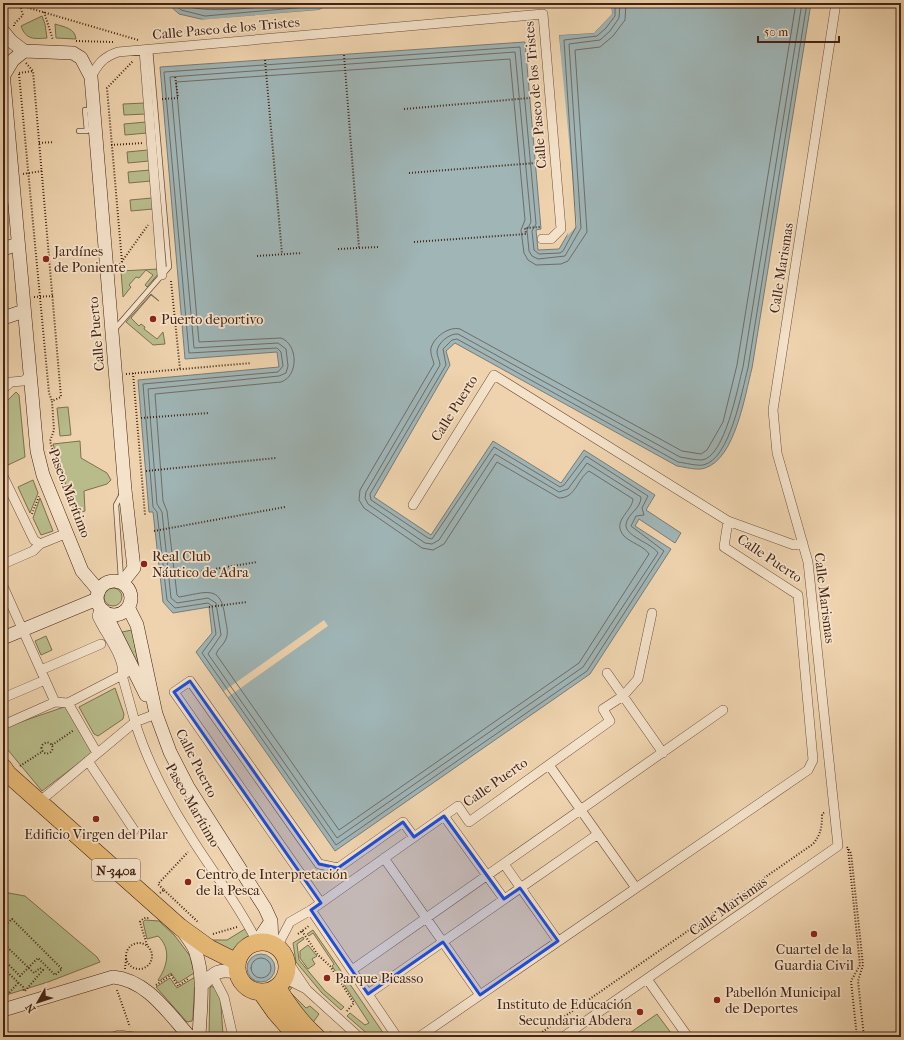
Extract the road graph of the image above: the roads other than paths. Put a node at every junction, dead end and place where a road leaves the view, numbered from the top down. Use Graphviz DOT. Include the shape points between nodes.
graph roads {
  1 [pos="836,3"];
  2 [pos="10,31"];
  3 [pos="147,50"];
  4 [pos="24,55"];
  5 [pos="6,74"];
  6 [pos="91,77"];
  7 [pos="93,109"];
  8 [pos="79,131"];
  9 [pos="7,155"];
  10 [pos="542,240"];
  11 [pos="18,244"];
  12 [pos="3,249"];
  13 [pos="162,275"];
  14 [pos="24,311"];
  15 [pos="3,318"];
  16 [pos="112,332"];
  17 [pos="30,376"];
  18 [pos="3,389"];
  19 [pos="3,476"];
  20 [pos="412,505"];
  21 [pos="728,521"];
  22 [pos="68,533"];
  23 [pos="803,543"];
  24 [pos="40,544"];
  25 [pos="3,564"];
  26 [pos="122,583"];
  27 [pos="3,586"];
  28 [pos="100,602"];
  29 [pos="128,607"];
  30 [pos="652,613"];
  31 [pos="24,629"];
  32 [pos="3,638"];
  33 [pos="101,644"];
  34 [pos="41,670"];
  35 [pos="128,672"];
  36 [pos="607,673"];
  37 [pos="45,680"];
  38 [pos="623,696"];
  39 [pos="3,698"];
  40 [pos="55,702"];
  41 [pos="68,703"];
  42 [pos="724,710"];
  43 [pos="156,714"];
  44 [pos="135,722"];
  45 [pos="3,725"];
  46 [pos="97,753"];
  47 [pos="663,753"];
  48 [pos="88,761"];
  49 [pos="549,765"];
  50 [pos="8,774"];
  51 [pos="39,802"];
  52 [pos="581,810"];
  53 [pos="444,816"];
  54 [pos="134,830"];
  55 [pos="598,834"];
  56 [pos="414,837"];
  57 [pos="384,858"];
  58 [pos="504,864"];
  59 [pos="487,876"];
  60 [pos="520,888"];
  61 [pos="636,888"];
  62 [pos="504,899"];
  63 [pos="321,903"];
  64 [pos="311,910"];
  65 [pos="426,918"];
  66 [pos="180,927"];
  67 [pos="443,942"];
  68 [pos="558,942"];
  69 [pos="273,948"];
  70 [pos="237,967"];
  71 [pos="352,970"];
  72 [pos="212,974"];
  73 [pos="646,979"];
  74 [pos="281,983"];
  75 [pos="201,986"];
  76 [pos="308,990"];
  77 [pos="261,992"];
  78 [pos="368,994"];
  79 [pos="480,995"];
  80 [pos="3,1010"];
  81 [pos="134,1036"];
  82 [pos="112,1037"];
  83 [pos="190,1037"];
  84 [pos="200,1037"];
  85 [pos="233,1037"];
  86 [pos="297,1037"];
  87 [pos="317,1037"];
  88 [pos="359,1037"];
  89 [pos="397,1037"];
  90 [pos="419,1037"];
  91 [pos="564,1037"];
  92 [pos="688,1037"];
  1 -- 23 [label="street, Calle Marismas" via="774,410 777,453"];
  2 -- 4 [label="street" via="11,41"];
  3 -- 6 [label="street, Calle Paseo de los Tristes" via="118,52 107,56"];
  3 -- 10 [label="street, Calle Paseo de los Tristes" via="543,14 561,229 551,239"];
  3 -- 13 [label="street" via="151,142"];
  3 -- 13 [label="lane" via="169,267"];
  4 -- 5 [label="street" via="13,60"];
  4 -- 6 [label="street" via="73,53 81,58"];
  5 -- 9 [label="street, Paseo Marítimo"];
  6 -- 7 [label="street, Calle Puerto"];
  7 -- 8 [label="lane" via="86,110 87,131"];
  7 -- 16 [label="street, Calle Puerto"];
  9 -- 11 [label="street, Paseo Marítimo"];
  11 -- 12 [label="street"];
  11 -- 14 [label="street, Paseo Marítimo"];
  13 -- 16 [label="lane"];
  14 -- 15 [label="street"];
  14 -- 17 [label="street, Paseo Marítimo"];
  16 -- 26 [label="street, Calle Puerto" via="134,568"];
  17 -- 18 [label="street" via="23,381 11,382"];
  17 -- 22 [label="street, Paseo Marítimo" via="37,451 43,475"];
  19 -- 24 [label="street" via="34,540"];
  20 -- 21 [label="street, Calle Puerto" via="494,375"];
  21 -- 23 [label="street" via="794,546"];
  21 -- 61 [label="street, Calle Puerto" via="724,547 798,596 813,760 808,770"];
  22 -- 24 [label="street"];
  22 -- 28 [label="street, Paseo Marítimo" via="82,571"];
  23 -- 73 [label="street, Calle Marismas" via="808,562 838,846"];
  24 -- 25 [label="street" via="33,551"];
  26 -- 28 [label="street" via="106,583"];
  26 -- 29 [label="street" via="131,596"];
  27 -- 31 [label="street"];
  28 -- 29 [label="street" via="114,614"];
  28 -- 31 [label="street"];
  28 -- 35 [label="street, Paseo Marítimo"];
  29 -- 43 [label="street, Calle Puerto" via="137,625"];
  30 -- 38 [label="street, Calle Puerto" via="638,679"];
  31 -- 32 [label="street"];
  31 -- 34 [label="street"];
  33 -- 34 [label="street"];
  34 -- 37 [label="street"];
  35 -- 41 [label="street"];
  35 -- 43 [label="street, Paseo Marítimo"];
  35 -- 44 [label="street, Paseo Marítimo"];
  36 -- 38 [label="street"];
  37 -- 39 [label="street"];
  37 -- 40 [label="street"];
  38 -- 47 [label="street"];
  38 -- 49 [label="street, Calle Puerto" via="603,709 610,720"];
  40 -- 41 [label="street"];
  40 -- 45 [label="street"];
  41 -- 46 [label="street"];
  42 -- 47 [label="street"];
  43 -- 44 [label="street"];
  43 -- 69 [label="street, Calle Puerto" via="170,752 188,788 265,908 271,921"];
  44 -- 46 [label="street"];
  44 -- 69 [label="street, Paseo Marítimo" via="162,788 189,834 247,922"];
  46 -- 48 [label="street"];
  47 -- 52 [label="street"];
  48 -- 51 [label="street"];
  48 -- 54 [label="street"];
  49 -- 52 [label="street, Calle Puerto"];
  49 -- 53 [label="street, Calle Puerto" via="469,822 458,806"];
  50 -- 51 [label="highway, N-340a"];
  51 -- 66 [label="highway, N-340a" via="153,910"];
  52 -- 55 [label="street, Calle Puerto"];
  52 -- 58 [label="street"];
  53 -- 56 [label="street, Calle Puerto"];
  53 -- 59 [label="street"];
  55 -- 60 [label="street"];
  55 -- 61 [label="street, Calle Puerto"];
  56 -- 57 [label="street, Calle Puerto"];
  56 -- 63 [label="street" via="403,822 338,868 319,864 190,681 174,692"];
  57 -- 63 [label="street, Calle Puerto"];
  57 -- 65 [label="street"];
  58 -- 59 [label="street"];
  58 -- 60 [label="street"];
  59 -- 62 [label="street"];
  59 -- 65 [label="street"];
  60 -- 62 [label="street"];
  60 -- 68 [label="street"];
  61 -- 68 [label="street, Calle Puerto"];
  62 -- 67 [label="street"];
  63 -- 64 [label="street, Calle Puerto"];
  64 -- 69 [label="street, Calle Puerto" via="290,922"];
  64 -- 71 [label="street"];
  65 -- 67 [label="street"];
  65 -- 71 [label="street"];
  66 -- 70 [label="highway, N-340a"];
  66 -- 75 [label="street" via="196,952"];
  67 -- 78 [label="street"];
  67 -- 79 [label="street"];
  68 -- 79 [label="street, Calle Puerto"];
  69 -- 70 [label="highway" via="244,949"];
  69 -- 74 [label="highway" via="287,970"];
  69 -- 76 [label="street, Paseo Marítimo"];
  70 -- 72 [label="street"];
  70 -- 77 [label="highway, N-340a" via="245,986"];
  71 -- 78 [label="street"];
  72 -- 75 [label="street"];
  72 -- 85 [label="street" via="224,997"];
  73 -- 91 [label="street, Calle Marismas"];
  73 -- 92 [label="street"];
  74 -- 76 [label="street"];
  74 -- 77 [label="highway"];
  74 -- 87 [label="highway" via="290,1009"];
  75 -- 84 [label="street"];
  76 -- 88 [label="street"];
  77 -- 86 [label="highway, N-340a"];
  78 -- 89 [label="street"];
  79 -- 90 [label="street, Calle Puerto"];
  80 -- 83 [label="street" via="26,997 113,977 124,978 148,990"];
  81 -- 82 [label="street"];
}
